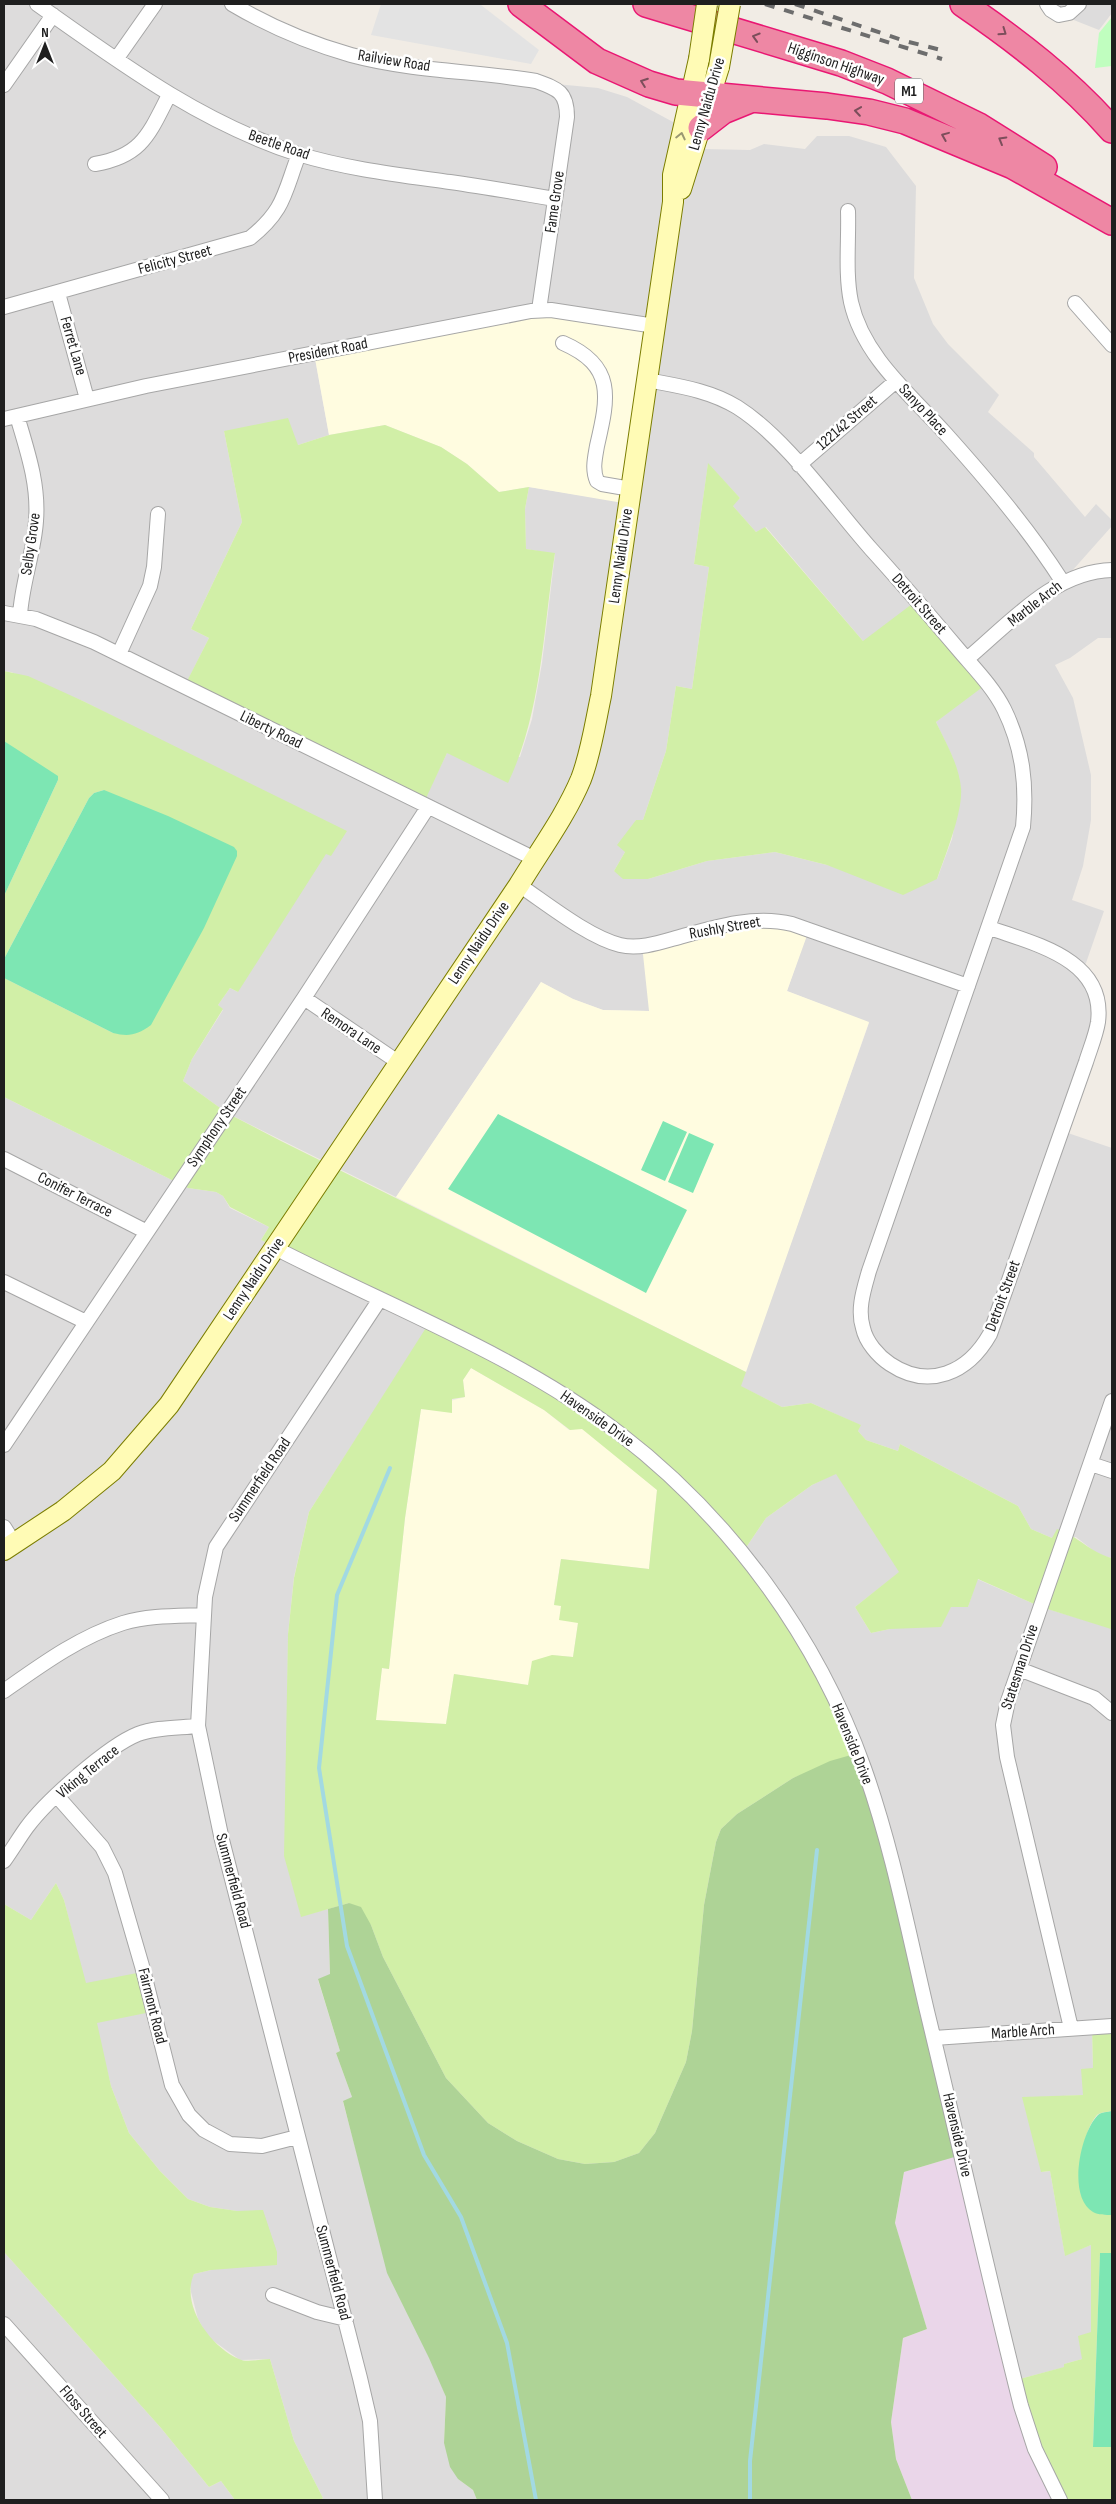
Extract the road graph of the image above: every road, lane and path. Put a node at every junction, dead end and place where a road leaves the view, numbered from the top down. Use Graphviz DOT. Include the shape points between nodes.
graph roads {
  1 [pos="36,4"];
  2 [pos="155,4"];
  3 [pos="232,4"];
  4 [pos="521,4"];
  5 [pos="646,4"];
  6 [pos="706,4"];
  7 [pos="730,4"];
  8 [pos="963,4"];
  9 [pos="1047,4"];
  10 [pos="1074,8"];
  11 [pos="53,15"];
  12 [pos="117,58"];
  13 [pos="4,85"];
  14 [pos="169,95"];
  15 [pos="562,95"];
  16 [pos="701,95"];
  17 [pos="753,100"];
  18 [pos="701,128"];
  19 [pos="1112,130"];
  20 [pos="299,154"];
  21 [pos="95,164"];
  22 [pos="555,199"];
  23 [pos="673,202"];
  24 [pos="848,211"];
  25 [pos="1112,221"];
  26 [pos="58,293"];
  27 [pos="1075,303"];
  28 [pos="4,307"];
  29 [pos="539,310"];
  30 [pos="655,326"];
  31 [pos="562,343"];
  32 [pos="1112,345"];
  33 [pos="646,380"];
  34 [pos="896,381"];
  35 [pos="88,399"];
  36 [pos="10,418"];
  37 [pos="798,465"];
  38 [pos="631,489"];
  39 [pos="158,514"];
  40 [pos="1112,570"];
  41 [pos="1062,581"];
  42 [pos="4,613"];
  43 [pos="20,615"];
  44 [pos="119,654"];
  45 [pos="967,659"];
  46 [pos="428,807"];
  47 [pos="535,859"];
  48 [pos="519,885"];
  49 [pos="990,928"];
  50 [pos="968,986"];
  51 [pos="304,998"];
  52 [pos="398,1062"];
  53 [pos="4,1159"];
  54 [pos="147,1232"];
  55 [pos="275,1248"];
  56 [pos="4,1282"];
  57 [pos="380,1299"];
  58 [pos="86,1322"];
  59 [pos="1112,1401"];
  60 [pos="4,1445"];
  61 [pos="1091,1464"];
  62 [pos="1112,1472"];
  63 [pos="7,1540"];
  64 [pos="204,1615"];
  65 [pos="1019,1669"];
  66 [pos="4,1691"];
  67 [pos="1112,1713"];
  68 [pos="198,1726"];
  69 [pos="57,1796"];
  70 [pos="4,1861"];
  71 [pos="1112,2026"];
  72 [pos="1071,2028"];
  73 [pos="934,2038"];
  74 [pos="297,2137"];
  75 [pos="273,2295"];
  76 [pos="346,2319"];
  77 [pos="4,2324"];
  78 [pos="162,2500"];
  79 [pos="375,2500"];
  80 [pos="1060,2500"];
  1 -- 11 [label="street, Beetle Road"];
  2 -- 12 [label="street"];
  3 -- 15 [label="street, Railview Road" via="279,29 352,55 536,81 555,88"];
  16 -- 4 [label="highway, one-way" via="649,84 597,61"];
  25 -- 5 [label="highway, Higginson Highway / M1, one-way" via="1056,175 1012,145 911,92 841,63"];
  6 -- 16 [label="street, Lenny Naidu Drive, bridge" via="698,59"];
  7 -- 16 [label="street, Lenny Naidu Drive, bridge" via="720,67"];
  8 -- 19 [label="highway, one-way" via="1016,41"];
  9 -- 10 [label="street" via="1055,14"];
  11 -- 12 [label="street, Beetle Road"];
  11 -- 13 [label="street"];
  12 -- 14 [label="street, Beetle Road"];
  14 -- 20 [label="street, Beetle Road" via="211,119"];
  14 -- 21 [label="street" via="140,144 115,160"];
  15 -- 22 [label="street, Fame Grove" via="567,104 567,117"];
  16 -- 17 [label="highway"];
  16 -- 18 [label="street, Lenny Naidu Drive"];
  23 -- 16 [label="street, Lenny Naidu Drive, one-way" via="673,175"];
  17 -- 18 [label="highway" via="723,111"];
  25 -- 17 [label="highway, one-way" via="1013,166 905,121 869,112"];
  18 -- 23 [label="street, Lenny Naidu Drive" via="681,190"];
  20 -- 22 [label="street, Beetle Road" via="396,175"];
  20 -- 26 [label="street, Felicity Street" via="280,208 250,238"];
  22 -- 29 [label="street, Fame Grove"];
  23 -- 30 [label="street, Lenny Naidu Drive"];
  24 -- 34 [label="street, Sanyo Place" via="851,302 873,352"];
  26 -- 28 [label="street, Felicity Street"];
  26 -- 35 [label="street, Ferret Lane"];
  27 -- 32 [label="street"];
  29 -- 30 [label="street, President Road"];
  29 -- 35 [label="street, President Road"];
  30 -- 33 [label="street, Lenny Naidu Drive"];
  31 -- 38 [label="street" via="591,358 605,390 604,417 594,460 595,477 602,484"];
  33 -- 37 [label="street, Detroit Street" via="694,389 736,406 768,432"];
  33 -- 38 [label="street, Lenny Naidu Drive"];
  34 -- 37 [label="street, 122142 Street"];
  34 -- 41 [label="street, Sanyo Place" via="986,481 1042,550"];
  35 -- 36 [label="street, President Road"];
  36 -- 43 [label="street, Selby Grove" via="34,475 36,505"];
  37 -- 45 [label="street, Detroit Street"];
  38 -- 47 [label="street, Lenny Naidu Drive" via="593,739 573,796"];
  39 -- 44 [label="street" via="150,586"];
  40 -- 41 [label="street, Marble Arch" via="1081,574"];
  41 -- 45 [label="street, Marble Arch"];
  42 -- 43 [label="street, Liberty Road"];
  43 -- 44 [label="street, Liberty Road" via="51,624"];
  44 -- 46 [label="street, Liberty Road"];
  45 -- 49 [label="street, Detroit Street" via="1004,708 1018,741 1025,777 1023,827"];
  46 -- 47 [label="street, Liberty Road"];
  46 -- 51 [label="street, Symphony Street"];
  47 -- 48 [label="street, Lenny Naidu Drive"];
  48 -- 50 [label="street, Rushly Street" via="589,931 619,945 658,943 738,922 777,921"];
  48 -- 52 [label="street, Lenny Naidu Drive"];
  49 -- 50 [label="street, Detroit Street"];
  49 -- 50 [label="street, Detroit Street" via="1059,954 1077,965 1096,995 1098,1022 990,1334 973,1357 952,1372 939,1376 915,1376 899,1370 873,1347 862,1326 861,1301"];
  51 -- 52 [label="street, Remora Lane"];
  51 -- 54 [label="street, Symphony Street"];
  52 -- 55 [label="street, Lenny Naidu Drive"];
  53 -- 54 [label="street, Conifer Terrace"];
  54 -- 58 [label="street, Symphony Street"];
  55 -- 57 [label="street, Havenside Drive"];
  55 -- 63 [label="street, Lenny Naidu Drive" via="189,1377 129,1453 92,1488"];
  56 -- 58 [label="street"];
  57 -- 64 [label="street, Summerfield Road" via="216,1547"];
  57 -- 73 [label="street, Havenside Drive" via="514,1365 609,1426 661,1468 699,1505 734,1543 774,1596 818,1665 863,1767 887,1845"];
  58 -- 60 [label="street, Symphony Street"];
  59 -- 61 [label="street, Statesman Drive"];
  61 -- 62 [label="street"];
  61 -- 65 [label="street, Statesman Drive"];
  64 -- 66 [label="street" via="137,1620 117,1626 66,1650"];
  64 -- 68 [label="street, Summerfield Road"];
  65 -- 67 [label="street" via="1094,1698"];
  65 -- 72 [label="street, Statesman Drive" via="1004,1713 1004,1739"];
  68 -- 69 [label="street, Viking Terrace" via="136,1735 106,1754"];
  68 -- 74 [label="street, Summerfield Road" via="208,1782"];
  69 -- 70 [label="street, Viking Terrace" via="28,1825"];
  69 -- 74 [label="street, Fairmont Road" via="102,1847 115,1873 172,2085 189,2115 204,2130 230,2144 262,2146"];
  71 -- 72 [label="street, Marble Arch"];
  72 -- 73 [label="street, Marble Arch"];
  73 -- 80 [label="street, Havenside Drive" via="1021,2406 1035,2449"];
  74 -- 76 [label="street, Summerfield Road"];
  75 -- 76 [label="street"];
  76 -- 79 [label="street, Summerfield Road" via="370,2422"];
  77 -- 78 [label="street, Floss Street"];
}
